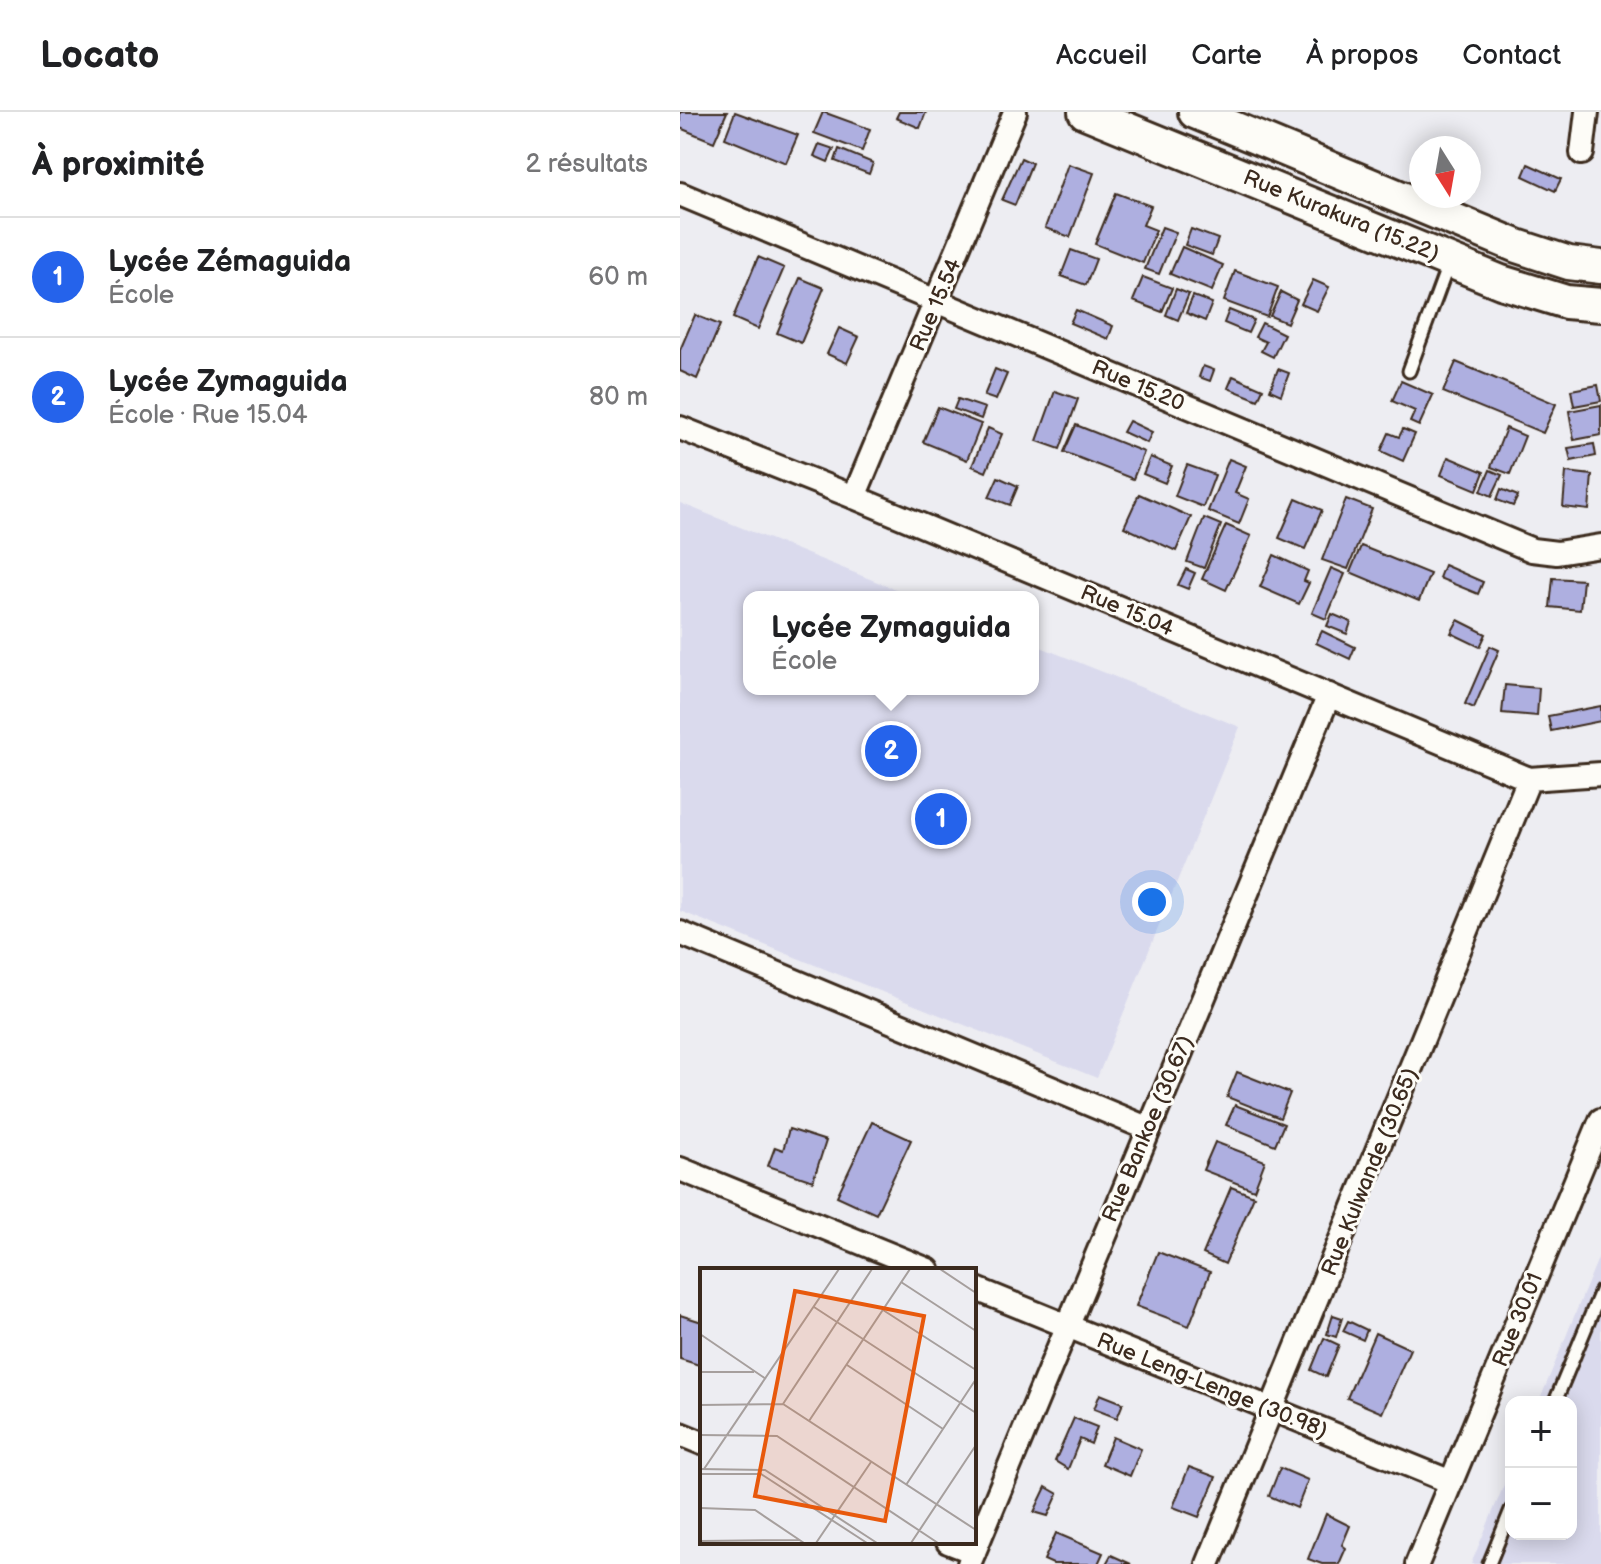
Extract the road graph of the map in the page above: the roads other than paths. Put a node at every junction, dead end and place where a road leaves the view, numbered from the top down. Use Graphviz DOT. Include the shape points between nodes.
graph roads {
  1 [pos="1015,112"];
  2 [pos="1085,112"];
  3 [pos="1195,112"];
  4 [pos="1587,112"];
  5 [pos="1582,153"];
  6 [pos="680,194"];
  7 [pos="1449,260"];
  8 [pos="1601,267"];
  9 [pos="937,303"];
  10 [pos="1601,305"];
  11 [pos="1409,371"];
  12 [pos="680,428"];
  13 [pos="854,497"];
  14 [pos="1601,546"];
  15 [pos="1329,695"];
  16 [pos="1601,774"];
  17 [pos="1529,779"];
  18 [pos="680,933"];
  19 [pos="1601,1120"];
  20 [pos="1149,1129"];
  21 [pos="680,1169"];
  22 [pos="923,1268"];
  23 [pos="976,1289"];
  24 [pos="1601,1291"];
  25 [pos="1067,1326"];
  26 [pos="1557,1396"];
  27 [pos="1273,1411"];
  28 [pos="680,1434"];
  29 [pos="700,1442"];
  30 [pos="1451,1482"];
  31 [pos="1505,1525"];
  32 [pos="951,1544"];
  33 [pos="971,1558"];
  34 [pos="1208,1564"];
  35 [pos="1417,1564"];
  36 [pos="1489,1564"];
  1 -- 9 [label="street, Rue 15.54"];
  2 -- 7 [label="main road, Rue Kurakura (15.22)"];
  3 -- 8 [label="main road, Rue Kurakura (15.22)" via="1517,246"];
  4 -- 5 [label="street"];
  6 -- 9 [label="street, Rue 15.20"];
  7 -- 10 [label="main road, Rue Kurakura (15.22)" via="1566,302"];
  7 -- 11 [label="lane"];
  9 -- 13 [label="street, Rue 15.54"];
  9 -- 14 [label="street, Rue 15.20" via="1532,550 1557,553"];
  12 -- 13 [label="street, Rue 15.04"];
  13 -- 15 [label="street, Rue 15.04"];
  15 -- 17 [label="street, Rue 15.04"];
  15 -- 20 [label="street, Rue Bankoe (30.67)"];
  16 -- 17 [label="street"];
  17 -- 27 [label="street, Rue Kulwande (30.65)"];
  18 -- 20 [label="street"];
  19 -- 30 [label="street, Rue 30.01"];
  20 -- 25 [label="street, Rue Bankoe (30.67)"];
  21 -- 22 [label="street"];
  23 -- 25 [label="street, Rue Leng-Lenge (30.98)"];
  24 -- 26 [label="lane"];
  25 -- 27 [label="street, Rue Leng-Lenge (30.98)"];
  25 -- 33 [label="street, Rue Bankoe (30.67)"];
  27 -- 30 [label="street, Rue Leng-Lenge (30.98)"];
  27 -- 34 [label="street, Rue Kulwande (30.65)"];
  28 -- 29 [label="street"];
  30 -- 35 [label="street, Rue 30.01"];
  31 -- 36 [label="lane"];
  32 -- 33 [label="street"];
}
